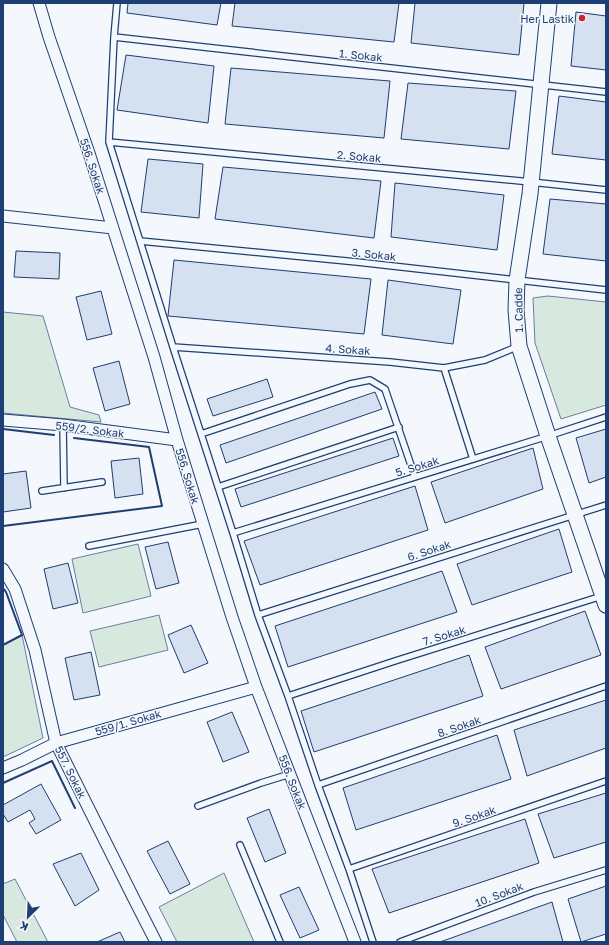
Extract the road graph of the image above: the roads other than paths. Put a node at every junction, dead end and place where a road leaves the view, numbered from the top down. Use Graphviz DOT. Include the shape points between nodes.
graph roads {
  1 [pos="39,3"];
  2 [pos="117,3"];
  3 [pos="549,3"];
  4 [pos="114,37"];
  5 [pos="540,85"];
  6 [pos="606,92"];
  7 [pos="109,142"];
  8 [pos="531,182"];
  9 [pos="606,190"];
  10 [pos="3,216"];
  11 [pos="113,228"];
  12 [pos="140,241"];
  13 [pos="518,280"];
  14 [pos="606,290"];
  15 [pos="519,346"];
  16 [pos="173,347"];
  17 [pos="444,368"];
  18 [pos="606,417"];
  19 [pos="3,420"];
  20 [pos="63,425"];
  21 [pos="399,426"];
  22 [pos="201,434"];
  23 [pos="548,436"];
  24 [pos="178,440"];
  25 [pos="473,459"];
  26 [pos="415,477"];
  27 [pos="102,482"];
  28 [pos="218,487"];
  29 [pos="64,488"];
  30 [pos="42,491"];
  31 [pos="606,505"];
  32 [pos="575,514"];
  33 [pos="203,524"];
  34 [pos="233,533"];
  35 [pos="89,546"];
  36 [pos="3,569"];
  37 [pos="605,599"];
  38 [pos="258,615"];
  39 [pos="606,686"];
  40 [pos="256,687"];
  41 [pos="288,696"];
  42 [pos="56,743"];
  43 [pos="3,768"];
  44 [pos="290,774"];
  45 [pos="606,781"];
  46 [pos="318,785"];
  47 [pos="198,806"];
  48 [pos="240,845"];
  49 [pos="349,869"];
  50 [pos="606,870"];
  51 [pos="156,942"];
  52 [pos="280,942"];
  53 [pos="355,942"];
  54 [pos="373,942"];
  55 [pos="400,942"];
  1 -- 11 [label="street, 556. Sokak"];
  2 -- 4 [label="lane"];
  3 -- 5 [label="street, 1. Cadde"];
  4 -- 5 [label="lane, 1. Sokak"];
  4 -- 7 [label="lane"];
  5 -- 6 [label="lane, 1. Sokak"];
  5 -- 8 [label="street, 1. Cadde"];
  7 -- 8 [label="lane, 2. Sokak"];
  7 -- 12 [label="lane"];
  8 -- 9 [label="lane, 2. Sokak"];
  8 -- 13 [label="street, 1. Cadde"];
  10 -- 11 [label="street"];
  11 -- 24 [label="street, 556. Sokak"];
  12 -- 13 [label="lane, 3. Sokak"];
  12 -- 16 [label="lane"];
  13 -- 14 [label="lane, 3. Sokak"];
  13 -- 15 [label="street, 1. Cadde" via="516,310"];
  15 -- 17 [label="lane, 4. Sokak" via="485,360"];
  15 -- 23 [label="street, 1. Cadde"];
  16 -- 17 [label="lane, 4. Sokak"];
  16 -- 22 [label="lane"];
  17 -- 25 [label="lane"];
  18 -- 23 [label="lane, 5. Sokak"];
  19 -- 20 [label="street, 559/2. Sokak"];
  20 -- 24 [label="street, 559/2. Sokak"];
  20 -- 29 [label="lane"];
  21 -- 22 [label="lane" via="385,389 370,380 350,384"];
  21 -- 26 [label="lane"];
  21 -- 28 [label="lane"];
  22 -- 28 [label="lane"];
  23 -- 25 [label="lane, 5. Sokak"];
  23 -- 32 [label="street, 1. Cadde"];
  24 -- 33 [label="street, 556. Sokak"];
  25 -- 26 [label="lane, 5. Sokak"];
  26 -- 34 [label="lane, 5. Sokak"];
  27 -- 29 [label="lane"];
  28 -- 34 [label="lane"];
  29 -- 30 [label="lane"];
  31 -- 32 [label="lane, 6. Sokak"];
  32 -- 37 [label="street, 1. Cadde"];
  32 -- 38 [label="lane, 6. Sokak"];
  33 -- 35 [label="lane"];
  33 -- 40 [label="street, 556. Sokak"];
  34 -- 38 [label="lane"];
  36 -- 42 [label="street, 557. Sokak" via="15,589 35,650"];
  37 -- 41 [label="lane, 7. Sokak" via="398,660"];
  38 -- 41 [label="lane"];
  39 -- 46 [label="lane, 8. Sokak"];
  40 -- 42 [label="street, 559/1. Sokak"];
  40 -- 44 [label="street, 556. Sokak"];
  41 -- 46 [label="lane"];
  42 -- 43 [label="street, 559/1. Sokak"];
  42 -- 51 [label="street, 557. Sokak"];
  44 -- 47 [label="lane"];
  44 -- 53 [label="street, 556. Sokak"];
  45 -- 49 [label="lane, 9. Sokak"];
  46 -- 49 [label="lane"];
  48 -- 52 [label="lane"];
  49 -- 54 [label="lane"];
  50 -- 55 [label="lane, 10. Sokak" via="534,892"];
}
